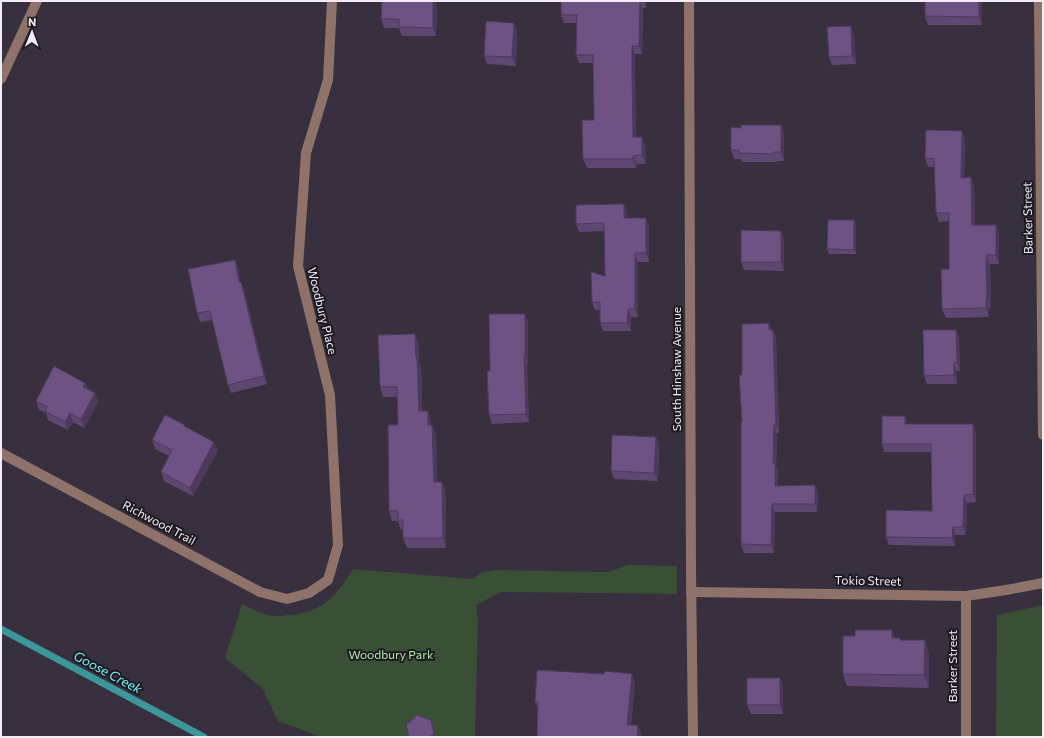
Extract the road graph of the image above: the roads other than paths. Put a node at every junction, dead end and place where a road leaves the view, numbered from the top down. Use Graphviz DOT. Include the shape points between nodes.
graph roads {
  1 [pos="37,1"];
  2 [pos="332,1"];
  3 [pos="689,1"];
  4 [pos="1038,1"];
  5 [pos="1,79"];
  6 [pos="1043,436"];
  7 [pos="1,453"];
  8 [pos="1043,583"];
  9 [pos="691,592"];
  10 [pos="309,593"];
  11 [pos="966,596"];
  12 [pos="693,737"];
  13 [pos="966,737"];
  1 -- 5 [label="street"];
  2 -- 10 [label="street, Woodbury Place" via="328,80 306,153 298,266 330,395 338,545 328,580"];
  3 -- 9 [label="street, South Hinshaw Avenue"];
  4 -- 6 [label="street, Barker Street"];
  7 -- 10 [label="street, Richwood Trail" via="260,592 287,599"];
  8 -- 11 [label="street, Tokio Street"];
  9 -- 11 [label="street, Tokio Street"];
  9 -- 12 [label="street, South Hinshaw Avenue"];
  11 -- 13 [label="street, Barker Street"];
}
